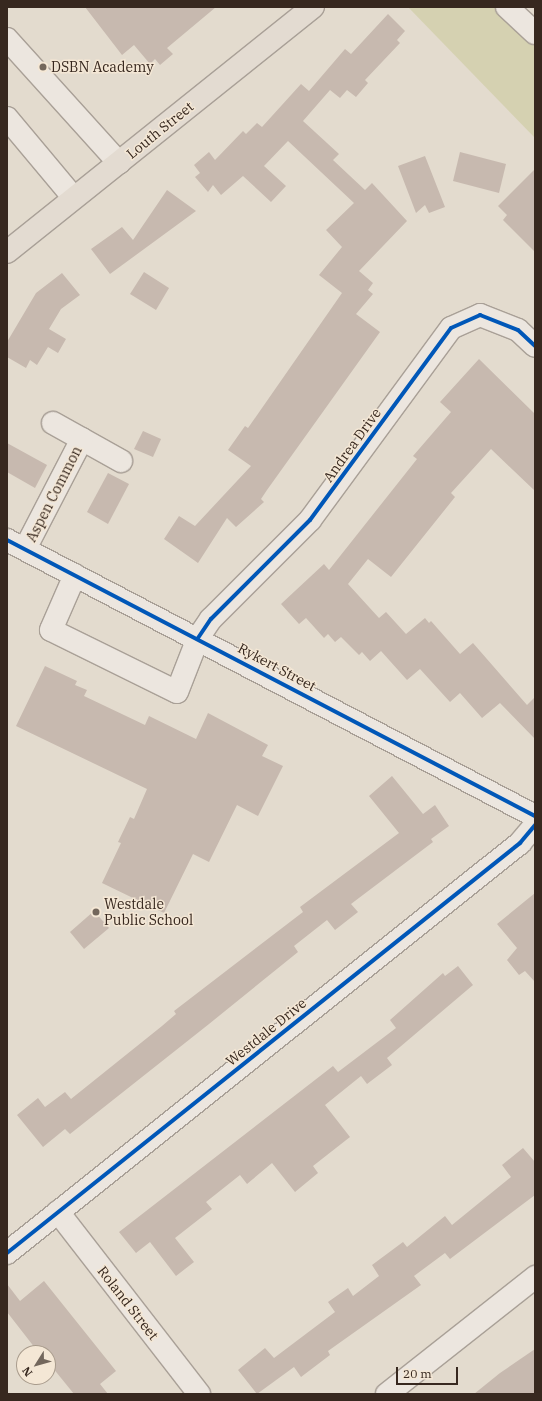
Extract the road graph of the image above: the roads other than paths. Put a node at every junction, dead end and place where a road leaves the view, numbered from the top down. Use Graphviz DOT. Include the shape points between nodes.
graph roads {
  1 [pos="313,7"];
  2 [pos="507,7"];
  3 [pos="535,33"];
  4 [pos="7,39"];
  5 [pos="7,118"];
  6 [pos="119,162"];
  7 [pos="74,198"];
  8 [pos="7,252"];
  9 [pos="535,346"];
  10 [pos="53,423"];
  11 [pos="82,439"];
  12 [pos="121,461"];
  13 [pos="16,544"];
  14 [pos="75,575"];
  15 [pos="198,638"];
  16 [pos="535,816"];
  17 [pos="535,825"];
  18 [pos="58,1212"];
  19 [pos="7,1253"];
  20 [pos="535,1277"];
  21 [pos="199,1394"];
  22 [pos="387,1394"];
  1 -- 6 [label="main road, Louth Street"];
  2 -- 3 [label="street"];
  4 -- 6 [label="street"];
  5 -- 7 [label="street"];
  6 -- 7 [label="main road, Louth Street"];
  7 -- 8 [label="main road, Louth Street"];
  9 -- 15 [label="street, Andrea Drive" via="518,330 480,315 451,328 310,520 210,619"];
  10 -- 11 [label="street"];
  11 -- 12 [label="street"];
  11 -- 13 [label="street, Aspen Common"];
  13 -- 14 [label="street, Rykert Street"];
  14 -- 15 [label="street, Rykert Street"];
  14 -- 15 [label="street, Andrea Drive" via="51,630 177,692"];
  15 -- 16 [label="street, Rykert Street"];
  17 -- 18 [label="street, Westdale Drive" via="520,844"];
  18 -- 19 [label="street, Westdale Drive"];
  18 -- 21 [label="street, Roland Street"];
  20 -- 22 [label="street"];
}
